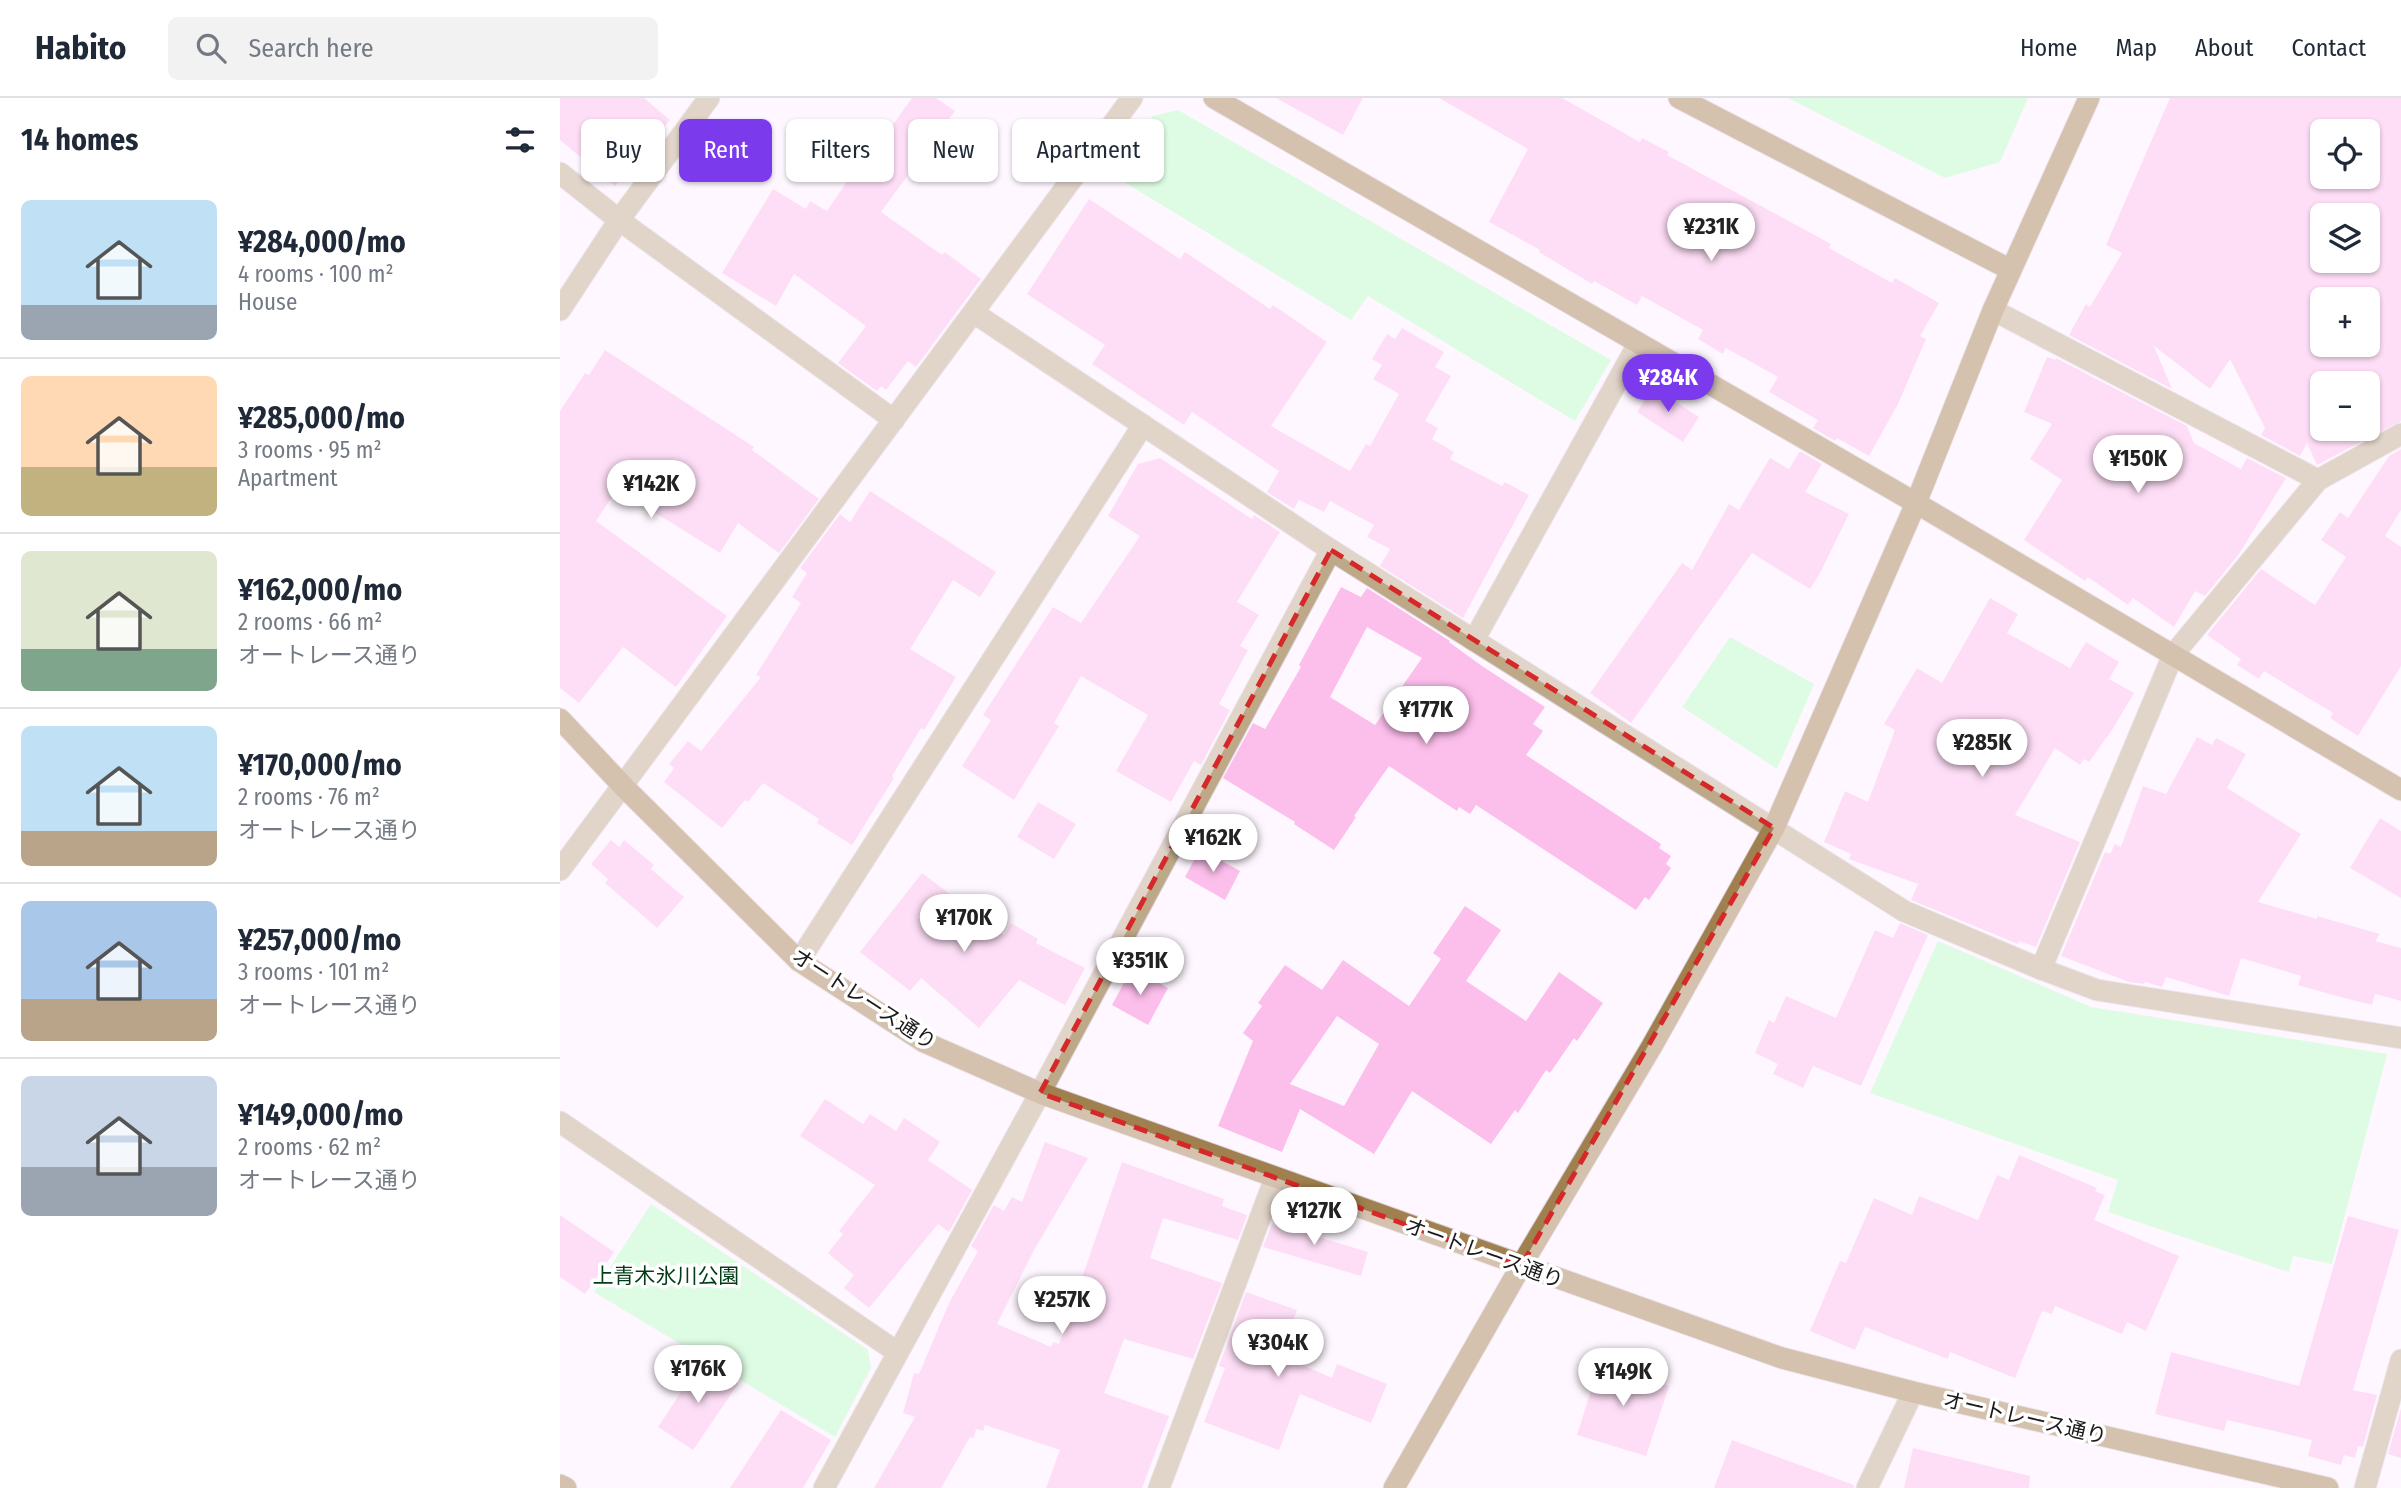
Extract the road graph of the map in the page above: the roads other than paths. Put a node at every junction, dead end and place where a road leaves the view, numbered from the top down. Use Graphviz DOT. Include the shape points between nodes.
graph roads {
  1 [pos="709,98"];
  2 [pos="1132,98"];
  3 [pos="1214,98"];
  4 [pos="1679,98"];
  5 [pos="2089,98"];
  6 [pos="560,173"];
  7 [pos="618,220"];
  8 [pos="2011,270"];
  9 [pos="560,310"];
  10 [pos="1993,310"];
  11 [pos="974,313"];
  12 [pos="1638,344"];
  13 [pos="894,420"];
  14 [pos="1143,425"];
  15 [pos="2401,434"];
  16 [pos="2318,481"];
  17 [pos="1916,503"];
  18 [pos="1331,550"];
  19 [pos="1474,640"];
  20 [pos="2173,655"];
  21 [pos="560,719"];
  22 [pos="623,786"];
  23 [pos="2401,790"];
  24 [pos="1774,828"];
  25 [pos="560,870"];
  26 [pos="799,961"];
  27 [pos="2041,969"];
  28 [pos="2401,1038"];
  29 [pos="1040,1093"];
  30 [pos="560,1122"];
  31 [pos="1275,1178"];
  32 [pos="1521,1266"];
  33 [pos="897,1352"];
  34 [pos="2401,1360"];
  35 [pos="1913,1392"];
  36 [pos="560,1485"];
  37 [pos="566,1488"];
  38 [pos="824,1488"];
  39 [pos="1159,1488"];
  40 [pos="1394,1488"];
  41 [pos="1867,1488"];
  42 [pos="2328,1488"];
  43 [pos="2365,1488"];
  1 -- 7 [label="street"];
  2 -- 11 [label="street"];
  3 -- 12 [label="street"];
  4 -- 8 [label="street"];
  5 -- 8 [label="street"];
  6 -- 7 [label="street"];
  7 -- 9 [label="street"];
  7 -- 13 [label="street"];
  8 -- 10 [label="street"];
  10 -- 16 [label="street"];
  10 -- 17 [label="street"];
  11 -- 13 [label="street"];
  11 -- 14 [label="street"];
  12 -- 17 [label="street"];
  12 -- 19 [label="street"];
  13 -- 22 [label="street"];
  14 -- 18 [label="street"];
  14 -- 26 [label="street"];
  15 -- 16 [label="street"];
  16 -- 20 [label="street"];
  17 -- 20 [label="street"];
  17 -- 24 [label="street"];
  18 -- 19 [label="street"];
  18 -- 29 [label="street"];
  19 -- 24 [label="street"];
  20 -- 23 [label="street"];
  20 -- 27 [label="street"];
  21 -- 22 [label="street, オートレース通り"];
  22 -- 25 [label="street"];
  22 -- 26 [label="street, オートレース通り"];
  24 -- 27 [label="street" via="1904,911"];
  24 -- 32 [label="street"];
  26 -- 29 [label="street, オートレース通り" via="924,1042"];
  27 -- 28 [label="street" via="2097,990"];
  29 -- 31 [label="street, オートレース通り"];
  29 -- 33 [label="street"];
  30 -- 33 [label="street"];
  31 -- 32 [label="street, オートレース通り"];
  31 -- 39 [label="street"];
  32 -- 35 [label="street, オートレース通り" via="1782,1358"];
  32 -- 40 [label="street"];
  33 -- 38 [label="street"];
  34 -- 43 [label="street"];
  35 -- 41 [label="street"];
  35 -- 42 [label="street, オートレース通り"];
  36 -- 37 [label="street"];
}
